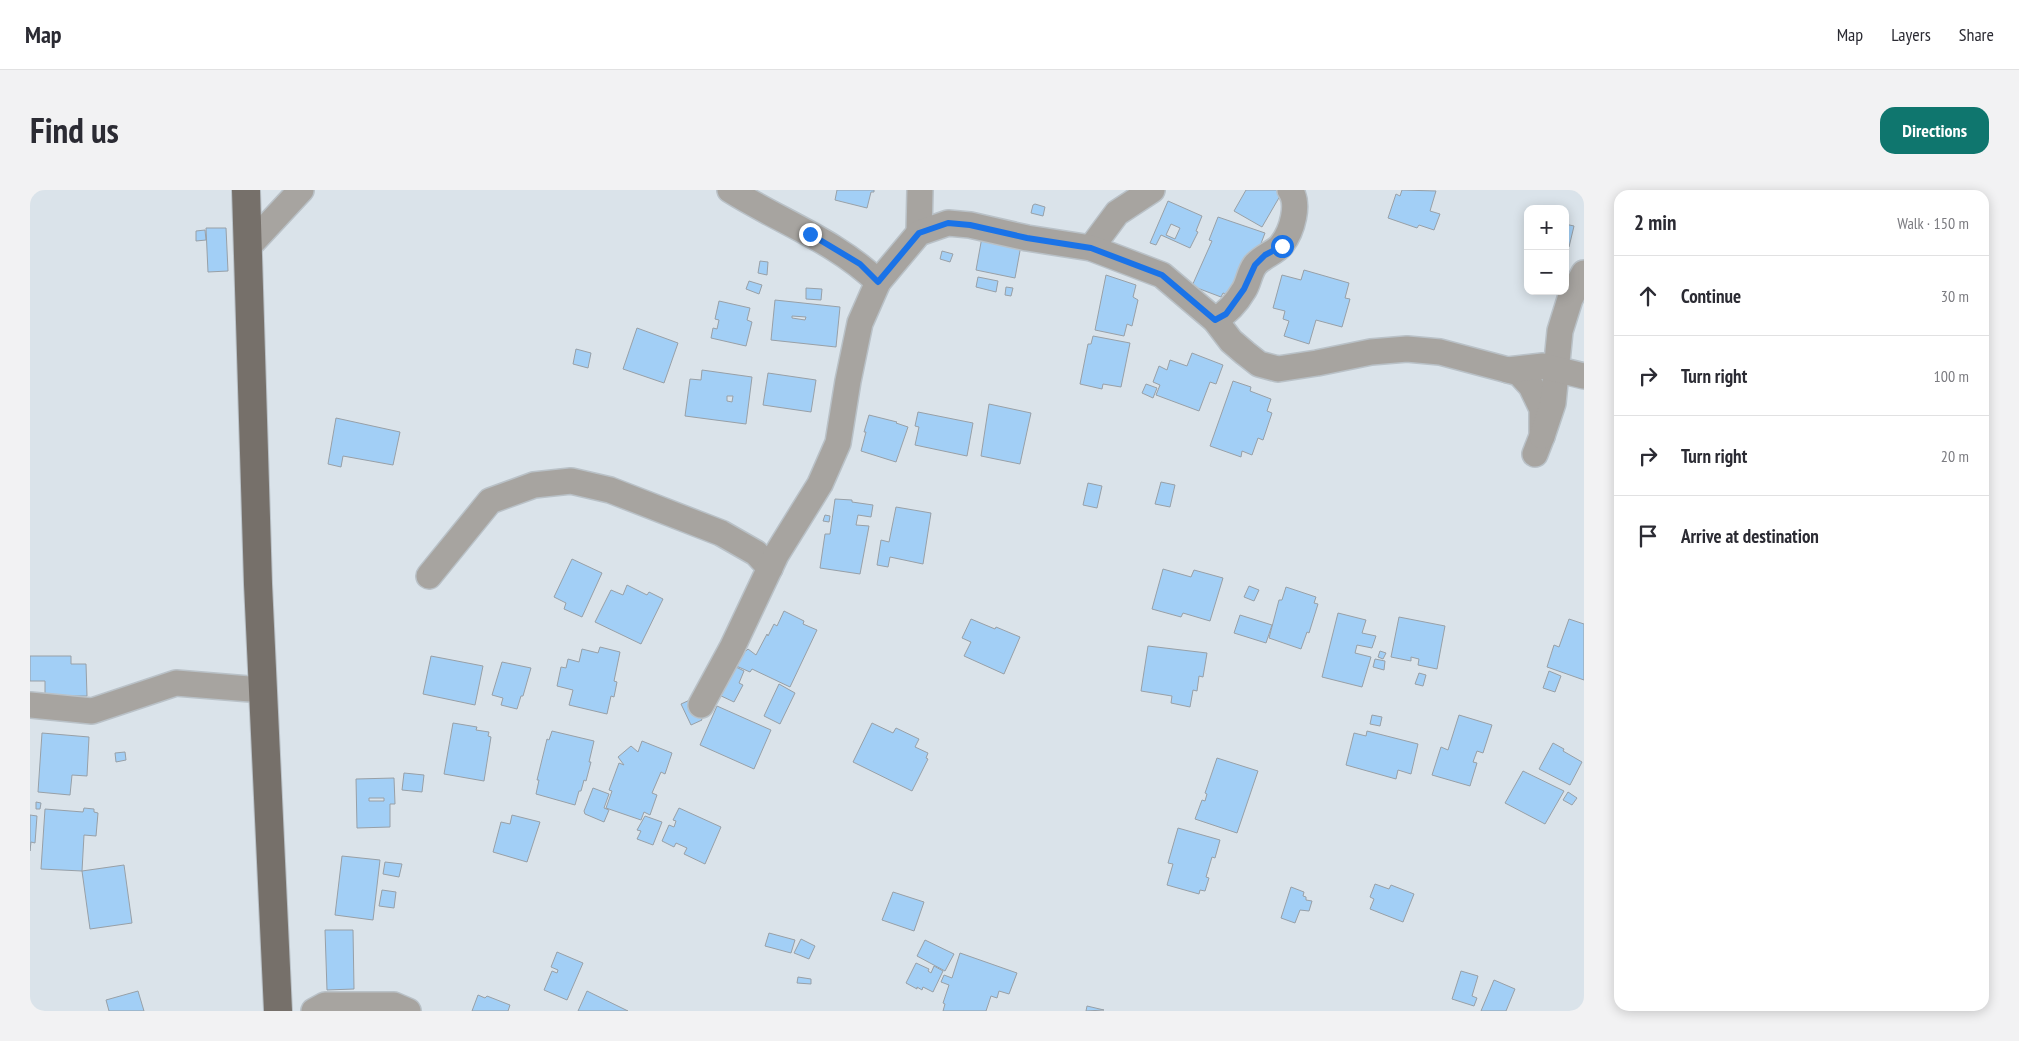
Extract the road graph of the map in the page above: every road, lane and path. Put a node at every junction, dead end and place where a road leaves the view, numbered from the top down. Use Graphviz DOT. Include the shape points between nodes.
graph roads {
  1 [pos="246,190"];
  2 [pos="301,190"];
  3 [pos="730,190"];
  4 [pos="920,190"];
  5 [pos="1152,190"];
  6 [pos="1290,190"];
  7 [pos="919,233"];
  8 [pos="248,247"];
  9 [pos="1091,248"];
  10 [pos="1584,273"];
  11 [pos="878,282"];
  12 [pos="1215,320"];
  13 [pos="1556,368"];
  14 [pos="1508,370"];
  15 [pos="1584,376"];
  16 [pos="770,568"];
  17 [pos="429,576"];
  18 [pos="263,690"];
  19 [pos="30,704"];
  20 [pos="701,705"];
  21 [pos="278,1011"];
  22 [pos="314,1011"];
  23 [pos="408,1011"];
  1 -- 8 [label="main road"];
  2 -- 8 [label="street"];
  3 -- 11 [label="street" via="860,264"];
  4 -- 7 [label="street"];
  5 -- 9 [label="street" via="1117,213"];
  6 -- 12 [label="street" via="1296,204 1295,214 1282,246 1255,265 1244,289 1226,314"];
  7 -- 9 [label="street" via="948,223"];
  7 -- 11 [label="street"];
  8 -- 18 [label="main road"];
  9 -- 12 [label="street" via="1162,275"];
  10 -- 13 [label="street" via="1570,299 1560,331"];
  11 -- 16 [label="street" via="860,322 838,443 820,484"];
  12 -- 14 [label="street" via="1231,341 1259,364 1278,369 1407,348 1440,352"];
  13 -- 14 [label="street" via="1543,366"];
  13 -- 14 [label="street" via="1553,403 1539,445 1542,409 1531,386 1519,373"];
  13 -- 15 [label="street"];
  16 -- 17 [label="street" via="756,553 720,533 610,490 571,481 534,485 490,501"];
  16 -- 20 [label="street"];
  18 -- 19 [label="street" via="176,683 92,711"];
  18 -- 21 [label="main road"];
  22 -- 23 [label="street" via="325,1005 394,1004"];
}
